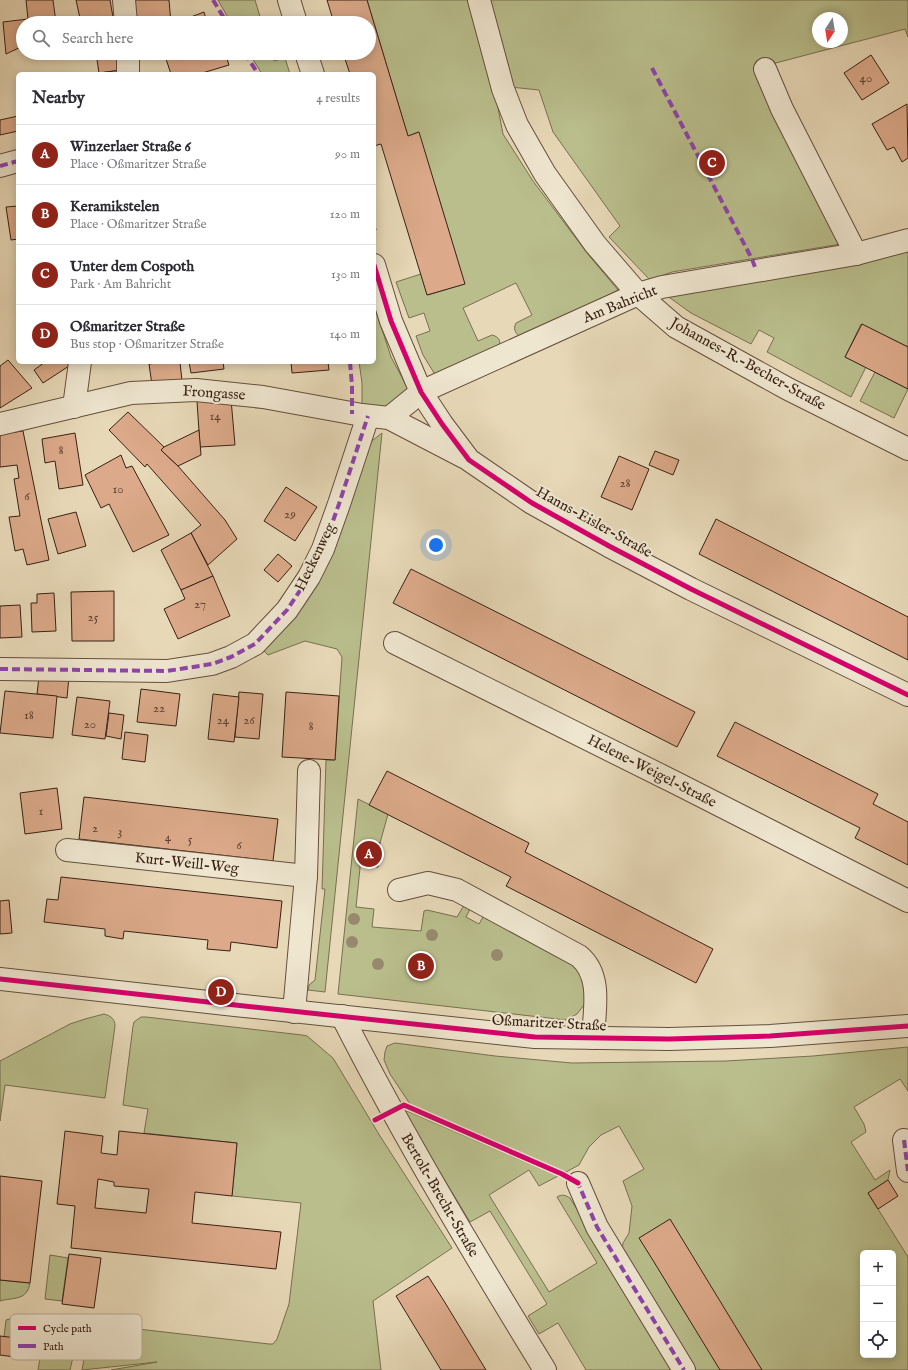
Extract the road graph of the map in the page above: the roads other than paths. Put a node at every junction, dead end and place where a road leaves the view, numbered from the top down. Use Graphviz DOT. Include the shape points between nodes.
graph roads {
  1 [pos="124,0"];
  2 [pos="289,0"];
  3 [pos="479,0"];
  4 [pos="125,16"];
  5 [pos="294,16"];
  6 [pos="128,60"];
  7 [pos="308,60"];
  8 [pos="765,69"];
  9 [pos="128,72"];
  10 [pos="312,72"];
  11 [pos="16,162"];
  12 [pos="0,166"];
  13 [pos="908,240"];
  14 [pos="856,254"];
  15 [pos="376,272"];
  16 [pos="638,294"];
  17 [pos="80,364"];
  18 [pos="421,392"];
  19 [pos="74,407"];
  20 [pos="379,417"];
  21 [pos="0,424"];
  22 [pos="908,450"];
  23 [pos="469,460"];
  24 [pos="395,643"];
  25 [pos="0,669"];
  26 [pos="908,695"];
  27 [pos="309,771"];
  28 [pos="68,850"];
  29 [pos="306,876"];
  30 [pos="399,890"];
  31 [pos="908,901"];
  32 [pos="0,979"];
  33 [pos="294,1012"];
  34 [pos="342,1016"];
  35 [pos="908,1026"];
  36 [pos="593,1038"];
  37 [pos="904,1140"];
  38 [pos="908,1171"];
  39 [pos="578,1183"];
  40 [pos="546,1370"];
  41 [pos="684,1370"];
  1 -- 4 [label="street"];
  2 -- 5 [label="street"];
  3 -- 16 [label="street, Johannes-R.-Becher-Straße" via="503,89 517,125 554,187 595,244"];
  6 -- 9 [label="street"];
  7 -- 10 [label="street"];
  8 -- 14 [label="street" via="782,109"];
  11 -- 12 [label="street"];
  13 -- 14 [label="street, Am Bahricht"];
  14 -- 16 [label="street, Am Bahricht" via="662,287"];
  15 -- 18 [label="street, Hanns-Eisler-Straße" via="391,322"];
  16 -- 18 [label="street, Am Bahricht"];
  16 -- 22 [label="street, Johannes-R.-Becher-Straße" via="676,327"];
  17 -- 19 [label="street"];
  18 -- 20 [label="street"];
  18 -- 23 [label="street, Hanns-Eisler-Straße"];
  19 -- 20 [label="street, Frongasse" via="131,393 196,390 263,397"];
  19 -- 21 [label="street, Frongasse"];
  20 -- 23 [label="street, Frongasse"];
  20 -- 25 [label="street, Heckenweg" via="309,577 287,610 254,644 231,658 212,664 167,671"];
  23 -- 26 [label="street, Hanns-Eisler-Straße" via="532,503 609,546"];
  24 -- 31 [label="street, Helene-Weigel-Straße" via="672,780"];
  27 -- 29 [label="street"];
  28 -- 29 [label="street, Kurt-Weill-Weg"];
  29 -- 33 [label="street"];
  30 -- 36 [label="street, Oßmaritzer Straße" via="428,883 457,890 579,956 587,965 594,980"];
  32 -- 33 [label="street, Oßmaritzer Straße"];
  33 -- 34 [label="street, Oßmaritzer Straße"];
  34 -- 36 [label="street, Oßmaritzer Straße" via="535,1037"];
  34 -- 40 [label="street, Bertolt-Brecht-Straße" via="395,1118 465,1239"];
  35 -- 36 [label="street, Oßmaritzer Straße" via="770,1036"];
  37 -- 38 [label="street"];
  39 -- 41 [label="street" via="597,1227"];
}
